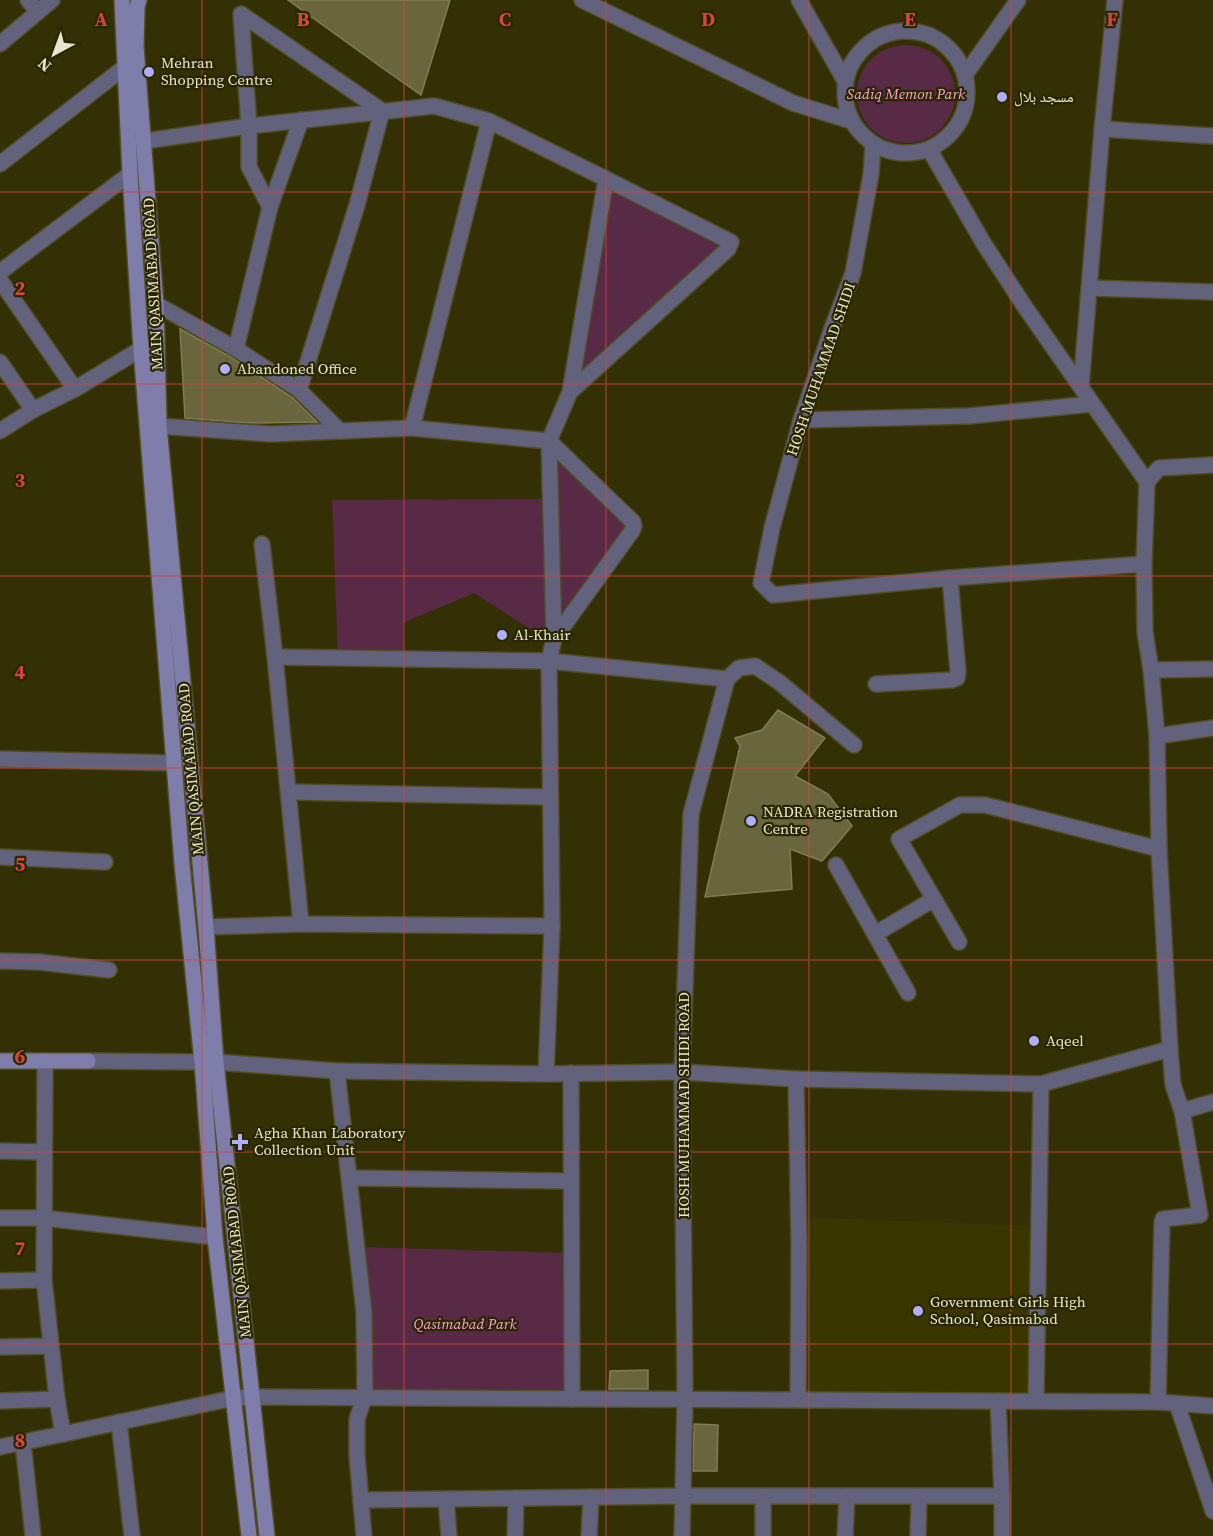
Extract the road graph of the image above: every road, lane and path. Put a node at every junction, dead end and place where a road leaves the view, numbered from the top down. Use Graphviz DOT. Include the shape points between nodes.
graph roads {
  1 [pos="52,0"];
  2 [pos="122,0"];
  3 [pos="139,0"];
  4 [pos="582,0"];
  5 [pos="799,0"];
  6 [pos="1018,0"];
  7 [pos="1115,0"];
  8 [pos="605,5"];
  9 [pos="33,6"];
  10 [pos="0,44"];
  11 [pos="126,66"];
  12 [pos="964,75"];
  13 [pos="845,81"];
  14 [pos="382,111"];
  15 [pos="301,120"];
  16 [pos="489,121"];
  17 [pos="851,121"];
  18 [pos="249,126"];
  19 [pos="1102,129"];
  20 [pos="1213,136"];
  21 [pos="145,141"];
  22 [pos="873,145"];
  23 [pos="929,149"];
  24 [pos="0,164"];
  25 [pos="130,174"];
  26 [pos="606,179"];
  27 [pos="270,207"];
  28 [pos="0,272"];
  29 [pos="0,280"];
  30 [pos="1089,288"];
  31 [pos="1213,292"];
  32 [pos="156,304"];
  33 [pos="157,346"];
  34 [pos="236,349"];
  35 [pos="141,350"];
  36 [pos="0,362"];
  37 [pos="1081,387"];
  38 [pos="75,389"];
  39 [pos="299,390"];
  40 [pos="570,392"];
  41 [pos="1092,404"];
  42 [pos="33,410"];
  43 [pos="801,420"];
  44 [pos="153,427"];
  45 [pos="412,428"];
  46 [pos="0,431"];
  47 [pos="340,431"];
  48 [pos="549,441"];
  49 [pos="1213,465"];
  50 [pos="1147,482"];
  51 [pos="262,544"];
  52 [pos="1144,564"];
  53 [pos="950,578"];
  54 [pos="554,639"];
  55 [pos="275,657"];
  56 [pos="549,661"];
  57 [pos="1213,669"];
  58 [pos="1151,670"];
  59 [pos="727,679"];
  60 [pos="876,684"];
  61 [pos="1213,728"];
  62 [pos="1157,736"];
  63 [pos="854,746"];
  64 [pos="0,759"];
  65 [pos="175,763"];
  66 [pos="288,792"];
  67 [pos="549,797"];
  68 [pos="1159,849"];
  69 [pos="0,857"];
  70 [pos="105,862"];
  71 [pos="836,866"];
  72 [pos="934,898"];
  73 [pos="302,924"];
  74 [pos="552,926"];
  75 [pos="206,927"];
  76 [pos="875,934"];
  77 [pos="959,942"];
  78 [pos="0,961"];
  79 [pos="109,970"];
  80 [pos="908,993"];
  81 [pos="1170,1049"];
  82 [pos="0,1061"];
  83 [pos="45,1061"];
  84 [pos="88,1061"];
  85 [pos="209,1062"];
  86 [pos="337,1071"];
  87 [pos="682,1072"];
  88 [pos="571,1073"];
  89 [pos="546,1074"];
  90 [pos="796,1079"];
  91 [pos="1041,1084"];
  92 [pos="1213,1102"];
  93 [pos="1182,1111"];
  94 [pos="0,1151"];
  95 [pos="44,1152"];
  96 [pos="349,1178"];
  97 [pos="572,1181"];
  98 [pos="1207,1215"];
  99 [pos="0,1218"];
  100 [pos="43,1218"];
  101 [pos="215,1237"];
  102 [pos="44,1280"];
  103 [pos="0,1281"];
  104 [pos="51,1346"];
  105 [pos="0,1347"];
  106 [pos="366,1396"];
  107 [pos="253,1397"];
  108 [pos="234,1398"];
  109 [pos="57,1399"];
  110 [pos="572,1399"];
  111 [pos="686,1399"];
  112 [pos="798,1400"];
  113 [pos="0,1401"];
  114 [pos="998,1401"];
  115 [pos="1036,1401"];
  116 [pos="1158,1402"];
  117 [pos="1177,1404"];
  118 [pos="1213,1406"];
  119 [pos="119,1422"];
  120 [pos="63,1434"];
  121 [pos="23,1442"];
  122 [pos="0,1447"];
  123 [pos="684,1496"];
  124 [pos="763,1496"];
  125 [pos="847,1496"];
  126 [pos="919,1496"];
  127 [pos="1002,1496"];
  128 [pos="591,1497"];
  129 [pos="516,1498"];
  130 [pos="446,1499"];
  131 [pos="361,1500"];
  132 [pos="1213,1511"];
  133 [pos="33,1536"];
  134 [pos="132,1536"];
  135 [pos="249,1536"];
  136 [pos="267,1536"];
  137 [pos="364,1536"];
  138 [pos="449,1536"];
  139 [pos="515,1536"];
  140 [pos="589,1536"];
  141 [pos="682,1536"];
  142 [pos="763,1536"];
  143 [pos="845,1536"];
  144 [pos="918,1536"];
  145 [pos="1002,1536"];
  1 -- 9 [label="street"];
  2 -- 11 [label="main road, MAIN QASIMABAD ROAD"];
  3 -- 21 [label="main road, MAIN QASIMABAD ROAD" via="136,47"];
  4 -- 8 [label="street"];
  5 -- 13 [label="street"];
  6 -- 12 [label="street"];
  7 -- 19 [label="street"];
  8 -- 17 [label="street" via="793,103"];
  9 -- 10 [label="street"];
  11 -- 24 [label="street"];
  11 -- 25 [label="main road, MAIN QASIMABAD ROAD"];
  12 -- 13 [label="street" via="955,56 941,42 922,33 902,31 882,35 864,46 851,62"];
  12 -- 23 [label="street" via="966,105 961,119 947,137"];
  13 -- 17 [label="street" via="844,101"];
  14 -- 15 [label="street"];
  14 -- 16 [label="street" via="434,105"];
  14 -- 18 [label="street" via="242,14"];
  14 -- 39 [label="street"];
  15 -- 18 [label="street"];
  15 -- 27 [label="street"];
  16 -- 26 [label="street"];
  16 -- 45 [label="street"];
  17 -- 22 [label="street"];
  18 -- 21 [label="street"];
  18 -- 27 [label="street" via="249,168"];
  19 -- 20 [label="street"];
  19 -- 30 [label="street"];
  21 -- 32 [label="main road, MAIN QASIMABAD ROAD"];
  22 -- 23 [label="street" via="910,154"];
  22 -- 43 [label="street, HOSH MUHAMMAD SHIDI" via="854,273"];
  23 -- 37 [label="street" via="984,244"];
  25 -- 28 [label="street"];
  25 -- 35 [label="main road, MAIN QASIMABAD ROAD"];
  26 -- 40 [label="street"];
  26 -- 40 [label="street" via="731,242 728,249"];
  27 -- 34 [label="street"];
  29 -- 38 [label="street"];
  30 -- 31 [label="street"];
  30 -- 37 [label="street"];
  32 -- 33 [label="main road, MAIN QASIMABAD ROAD"];
  32 -- 34 [label="street"];
  33 -- 35 [label="street"];
  33 -- 44 [label="main road, MAIN QASIMABAD ROAD"];
  34 -- 39 [label="street"];
  35 -- 38 [label="street"];
  35 -- 44 [label="main road, MAIN QASIMABAD ROAD"];
  36 -- 42 [label="street"];
  37 -- 41 [label="street"];
  38 -- 42 [label="street"];
  39 -- 47 [label="street"];
  40 -- 48 [label="street"];
  41 -- 43 [label="street" via="969,416"];
  41 -- 50 [label="street"];
  42 -- 46 [label="street"];
  43 -- 53 [label="street, HOSH MUHAMMAD SHIDI" via="772,528 761,583 766,590 773,595"];
  44 -- 47 [label="street" via="270,434"];
  44 -- 65 [label="main road, MAIN QASIMABAD ROAD"];
  44 -- 75 [label="main road, MAIN QASIMABAD ROAD"];
  45 -- 47 [label="street"];
  45 -- 48 [label="street"];
  48 -- 54 [label="street"];
  48 -- 54 [label="street" via="634,526"];
  49 -- 50 [label="street" via="1159,468"];
  50 -- 52 [label="street"];
  51 -- 55 [label="street"];
  52 -- 53 [label="street"];
  52 -- 58 [label="street" via="1145,632"];
  53 -- 60 [label="street" via="957,678"];
  54 -- 56 [label="street"];
  55 -- 56 [label="street"];
  55 -- 66 [label="street"];
  56 -- 59 [label="street"];
  56 -- 67 [label="street"];
  57 -- 58 [label="street"];
  58 -- 62 [label="street"];
  59 -- 63 [label="street" via="739,668 755,666"];
  59 -- 87 [label="street, HOSH MUHAMMAD SHIDI ROAD" via="690,814"];
  61 -- 62 [label="street"];
  62 -- 68 [label="street"];
  64 -- 65 [label="street"];
  65 -- 85 [label="main road, MAIN QASIMABAD ROAD" via="182,864"];
  66 -- 67 [label="street"];
  66 -- 73 [label="street"];
  67 -- 74 [label="street"];
  68 -- 72 [label="street" via="985,805 960,805 899,839"];
  68 -- 81 [label="street"];
  69 -- 70 [label="street"];
  71 -- 76 [label="street"];
  72 -- 76 [label="street"];
  72 -- 77 [label="street"];
  73 -- 74 [label="street"];
  73 -- 75 [label="street"];
  74 -- 89 [label="street"];
  75 -- 85 [label="main road, MAIN QASIMABAD ROAD"];
  76 -- 80 [label="street"];
  78 -- 79 [label="street"];
  81 -- 91 [label="street"];
  81 -- 93 [label="street" via="1173,1085"];
  82 -- 83 [label="main road"];
  83 -- 84 [label="main road"];
  83 -- 95 [label="street"];
  84 -- 85 [label="street"];
  85 -- 86 [label="street"];
  85 -- 101 [label="main road, MAIN QASIMABAD ROAD"];
  85 -- 107 [label="main road, MAIN QASIMABAD ROAD"];
  86 -- 89 [label="street"];
  86 -- 96 [label="street"];
  87 -- 88 [label="street"];
  87 -- 90 [label="street"];
  87 -- 111 [label="street, HOSH MUHAMMAD SHIDI ROAD"];
  88 -- 89 [label="street"];
  88 -- 97 [label="street"];
  90 -- 91 [label="street"];
  90 -- 112 [label="street"];
  91 -- 115 [label="street"];
  92 -- 93 [label="street"];
  93 -- 98 [label="street"];
  94 -- 95 [label="street"];
  95 -- 100 [label="street"];
  96 -- 97 [label="street"];
  96 -- 106 [label="street" via="364,1312"];
  97 -- 110 [label="street"];
  98 -- 116 [label="street" via="1162,1222"];
  99 -- 100 [label="street"];
  100 -- 101 [label="street"];
  100 -- 102 [label="street"];
  101 -- 108 [label="main road, MAIN QASIMABAD ROAD"];
  102 -- 103 [label="street"];
  102 -- 104 [label="street"];
  104 -- 105 [label="street"];
  104 -- 109 [label="street"];
  106 -- 107 [label="street"];
  106 -- 110 [label="street"];
  106 -- 131 [label="street" via="357,1419"];
  107 -- 108 [label="street"];
  107 -- 136 [label="main road, MAIN QASIMABAD ROAD"];
  108 -- 119 [label="street"];
  108 -- 135 [label="main road, MAIN QASIMABAD ROAD"];
  109 -- 113 [label="street"];
  109 -- 120 [label="street"];
  110 -- 111 [label="street"];
  111 -- 112 [label="street"];
  111 -- 123 [label="street, HOSH MUHAMMAD SHIDI ROAD"];
  112 -- 114 [label="street"];
  114 -- 115 [label="street"];
  114 -- 127 [label="street"];
  115 -- 116 [label="street"];
  116 -- 117 [label="street"];
  117 -- 118 [label="street"];
  117 -- 132 [label="street"];
  119 -- 120 [label="street"];
  119 -- 134 [label="street"];
  120 -- 121 [label="street"];
  121 -- 122 [label="street"];
  121 -- 133 [label="street"];
  123 -- 124 [label="street"];
  123 -- 128 [label="street"];
  123 -- 141 [label="street, HOSH MUHAMMAD SHIDI ROAD"];
  124 -- 125 [label="street"];
  124 -- 142 [label="street"];
  125 -- 126 [label="street"];
  125 -- 143 [label="street"];
  126 -- 127 [label="street"];
  126 -- 144 [label="street"];
  127 -- 145 [label="street"];
  128 -- 129 [label="street"];
  128 -- 140 [label="street"];
  129 -- 130 [label="street"];
  129 -- 139 [label="street"];
  130 -- 131 [label="street"];
  130 -- 138 [label="street"];
  131 -- 137 [label="street"];
}
